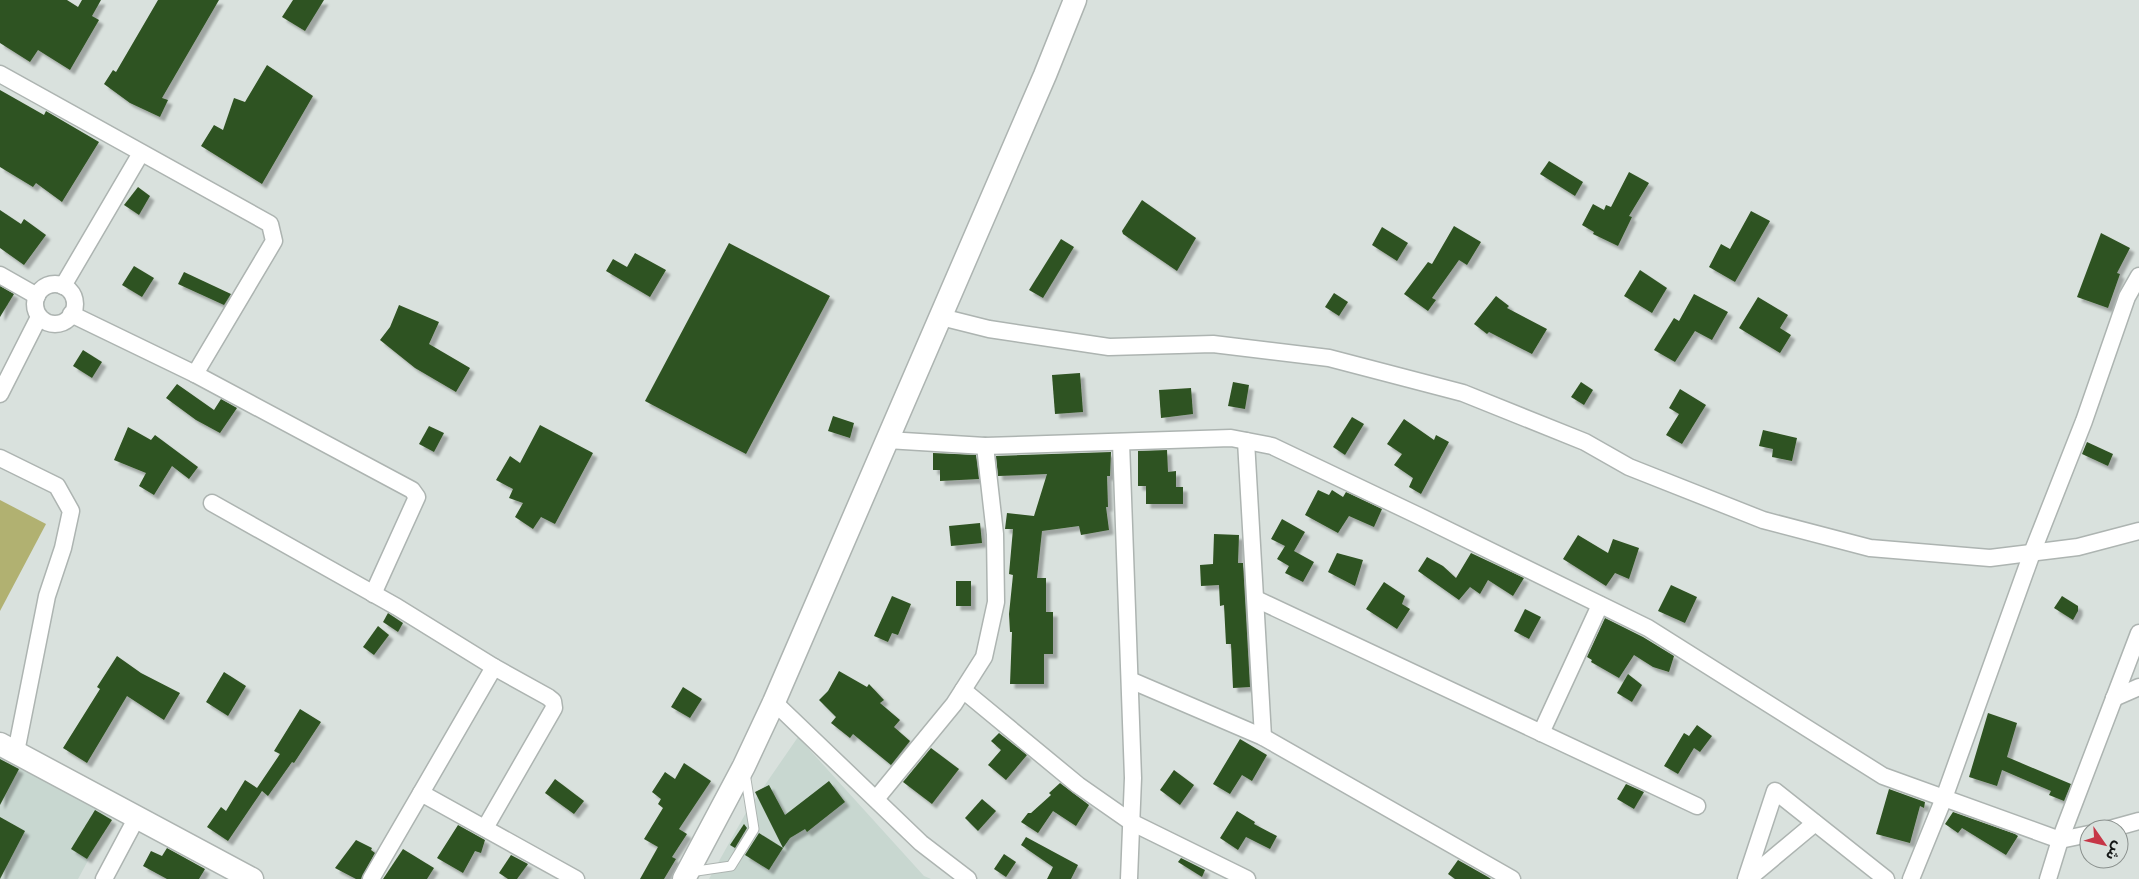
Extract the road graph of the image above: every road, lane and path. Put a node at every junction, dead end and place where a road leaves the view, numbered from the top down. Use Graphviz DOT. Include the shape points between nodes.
graph roads {
  1 [pos="1075,0"];
  2 [pos="0,74"];
  3 [pos="141,153"];
  4 [pos="0,275"];
  5 [pos="2139,276"];
  6 [pos="63,286"];
  7 [pos="37,296"];
  8 [pos="71,314"];
  9 [pos="39,317"];
  10 [pos="941,317"];
  11 [pos="195,374"];
  12 [pos="0,394"];
  13 [pos="888,440"];
  14 [pos="1246,441"];
  15 [pos="1121,442"];
  16 [pos="985,446"];
  17 [pos="0,458"];
  18 [pos="212,503"];
  19 [pos="2139,531"];
  20 [pos="2032,553"];
  21 [pos="373,594"];
  22 [pos="1256,599"];
  23 [pos="1600,605"];
  24 [pos="2139,633"];
  25 [pos="494,666"];
  26 [pos="1130,680"];
  27 [pos="2139,687"];
  28 [pos="963,690"];
  29 [pos="2114,698"];
  30 [pos="774,702"];
  31 [pos="1540,733"];
  32 [pos="1263,737"];
  33 [pos="8,748"];
  34 [pos="744,766"];
  35 [pos="421,793"];
  36 [pos="1944,798"];
  37 [pos="876,799"];
  38 [pos="1697,806"];
  39 [pos="137,817"];
  40 [pos="1131,822"];
  41 [pos="1815,824"];
  42 [pos="485,828"];
  43 [pos="2079,836"];
  44 [pos="2060,840"];
  45 [pos="685,876"];
  46 [pos="247,878"];
  47 [pos="104,879"];
  48 [pos="371,879"];
  49 [pos="576,879"];
  50 [pos="968,879"];
  51 [pos="1129,879"];
  52 [pos="1247,879"];
  53 [pos="1512,879"];
  54 [pos="1747,879"];
  55 [pos="1886,879"];
  56 [pos="1911,879"];
  57 [pos="2048,879"];
  1 -- 10 [label="main road"];
  2 -- 3 [label="street"];
  3 -- 6 [label="street"];
  3 -- 11 [label="street" via="270,224 274,241"];
  4 -- 7 [label="street"];
  5 -- 20 [label="street" via="2127,298 2084,421"];
  6 -- 7 [label="street" via="46,286"];
  6 -- 8 [label="street" via="74,300"];
  7 -- 9 [label="street" via="35,309"];
  8 -- 9 [label="street" via="63,322 55,324"];
  8 -- 11 [label="street"];
  9 -- 12 [label="street"];
  10 -- 13 [label="main road"];
  10 -- 20 [label="street" via="989,329 1109,347 1213,344 1329,358 1463,393 1586,442 1629,467 1763,520 1870,548 1990,558"];
  11 -- 21 [label="street" via="412,490 417,497"];
  13 -- 16 [label="street"];
  13 -- 30 [label="main road"];
  14 -- 15 [label="street" via="1232,438"];
  14 -- 22 [label="street"];
  14 -- 23 [label="street" via="1272,446"];
  15 -- 16 [label="street"];
  15 -- 26 [label="street"];
  16 -- 28 [label="street" via="995,534 996,602 984,657"];
  17 -- 33 [label="street" via="57,486 71,511"];
  18 -- 21 [label="street"];
  19 -- 20 [label="street" via="2078,547"];
  20 -- 36 [label="street"];
  21 -- 25 [label="street"];
  22 -- 31 [label="street"];
  22 -- 32 [label="street"];
  23 -- 31 [label="street"];
  23 -- 36 [label="street" via="1648,628 1883,776"];
  24 -- 29 [label="street"];
  25 -- 35 [label="street"];
  25 -- 42 [label="street" via="548,697 554,708"];
  26 -- 32 [label="street"];
  26 -- 40 [label="street"];
  27 -- 29 [label="street"];
  28 -- 37 [label="street"];
  28 -- 40 [label="street" via="1078,784"];
  29 -- 44 [label="street"];
  30 -- 34 [label="main road"];
  30 -- 37 [label="street"];
  31 -- 38 [label="street"];
  32 -- 53 [label="street"];
  33 -- 39 [label="main road"];
  34 -- 45 [label="main road"];
  34 -- 45 [label="lane" via="754,829 731,866"];
  35 -- 42 [label="street"];
  35 -- 48 [label="street"];
  36 -- 44 [label="street"];
  36 -- 56 [label="street"];
  37 -- 50 [label="street" via="921,842"];
  39 -- 46 [label="main road"];
  39 -- 47 [label="street"];
  40 -- 51 [label="street"];
  40 -- 52 [label="street"];
  41 -- 54 [label="street"];
  41 -- 54 [label="street" via="1775,791"];
  41 -- 55 [label="street"];
  42 -- 49 [label="street"];
  43 -- 44 [label="street"];
  44 -- 57 [label="street"];
}
